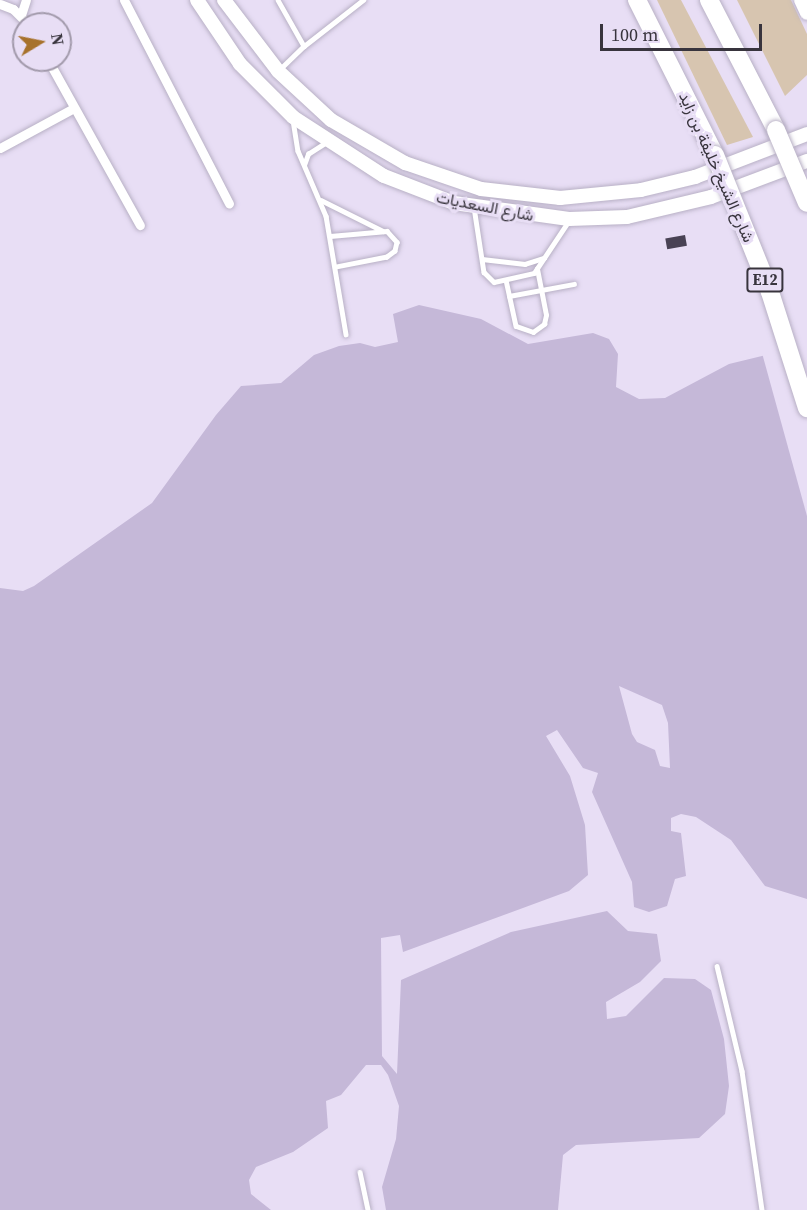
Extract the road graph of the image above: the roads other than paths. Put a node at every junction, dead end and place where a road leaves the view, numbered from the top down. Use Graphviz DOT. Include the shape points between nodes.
graph roads {
  1 [pos="124,0"];
  2 [pos="196,0"];
  3 [pos="224,0"];
  4 [pos="278,0"];
  5 [pos="363,0"];
  6 [pos="637,0"];
  7 [pos="709,0"];
  8 [pos="801,0"];
  9 [pos="4,3"];
  10 [pos="17,12"];
  11 [pos="807,13"];
  12 [pos="303,46"];
  13 [pos="278,71"];
  14 [pos="54,72"];
  15 [pos="74,108"];
  16 [pos="293,117"];
  17 [pos="807,134"];
  18 [pos="328,143"];
  19 [pos="0,148"];
  20 [pos="807,152"];
  21 [pos="803,163"];
  22 [pos="304,165"];
  23 [pos="321,200"];
  24 [pos="229,203"];
  25 [pos="807,203"];
  26 [pos="474,207"];
  27 [pos="569,219"];
  28 [pos="140,225"];
  29 [pos="382,231"];
  30 [pos="330,236"];
  31 [pos="544,258"];
  32 [pos="482,259"];
  33 [pos="336,267"];
  34 [pos="537,269"];
  35 [pos="506,280"];
  36 [pos="574,284"];
  37 [pos="541,290"];
  38 [pos="509,296"];
  39 [pos="346,334"];
  40 [pos="807,408"];
  41 [pos="717,966"];
  42 [pos="360,1172"];
  43 [pos="368,1210"];
  44 [pos="762,1210"];
  1 -- 24 [label="street"];
  2 -- 16 [label="street, شارع السعديات" via="240,64"];
  3 -- 13 [label="street, شارع السعديات"];
  4 -- 12 [label="lane"];
  5 -- 12 [label="lane"];
  6 -- 40 [label="highway, شارع الشيخ خليفة بن زايد / E12, bridge" via="715,155 770,292"];
  7 -- 25 [label="highway, bridge" via="776,130"];
  8 -- 11 [label="street"];
  9 -- 10 [label="street"];
  12 -- 13 [label="lane"];
  13 -- 17 [label="street, شارع السعديات" via="332,120 385,154 444,178 520,196 599,195 660,186 695,177"];
  14 -- 15 [label="street"];
  15 -- 19 [label="street"];
  15 -- 28 [label="street"];
  16 -- 18 [label="street, شارع السعديات"];
  16 -- 22 [label="lane"];
  18 -- 22 [label="lane" via="313,149"];
  18 -- 26 [label="street, شارع السعديات" via="417,191"];
  20 -- 21 [label="street"];
  21 -- 27 [label="street, شارع السعديات" via="665,209 627,217"];
  22 -- 23 [label="lane"];
  23 -- 29 [label="lane"];
  23 -- 30 [label="lane"];
  26 -- 27 [label="street, شارع السعديات"];
  26 -- 32 [label="lane"];
  27 -- 31 [label="lane"];
  29 -- 30 [label="lane"];
  29 -- 33 [label="lane" via="395,237 397,247 392,255"];
  30 -- 33 [label="lane"];
  31 -- 32 [label="lane" via="525,264"];
  31 -- 34 [label="lane"];
  32 -- 35 [label="lane" via="488,279"];
  33 -- 39 [label="lane"];
  34 -- 35 [label="lane" via="525,277"];
  34 -- 37 [label="lane"];
  35 -- 38 [label="lane"];
  36 -- 37 [label="lane"];
  37 -- 38 [label="lane"];
  37 -- 38 [label="lane" via="545,319 533,332 516,326"];
  41 -- 44 [label="lane" via="742,1071"];
  42 -- 43 [label="lane"];
}
